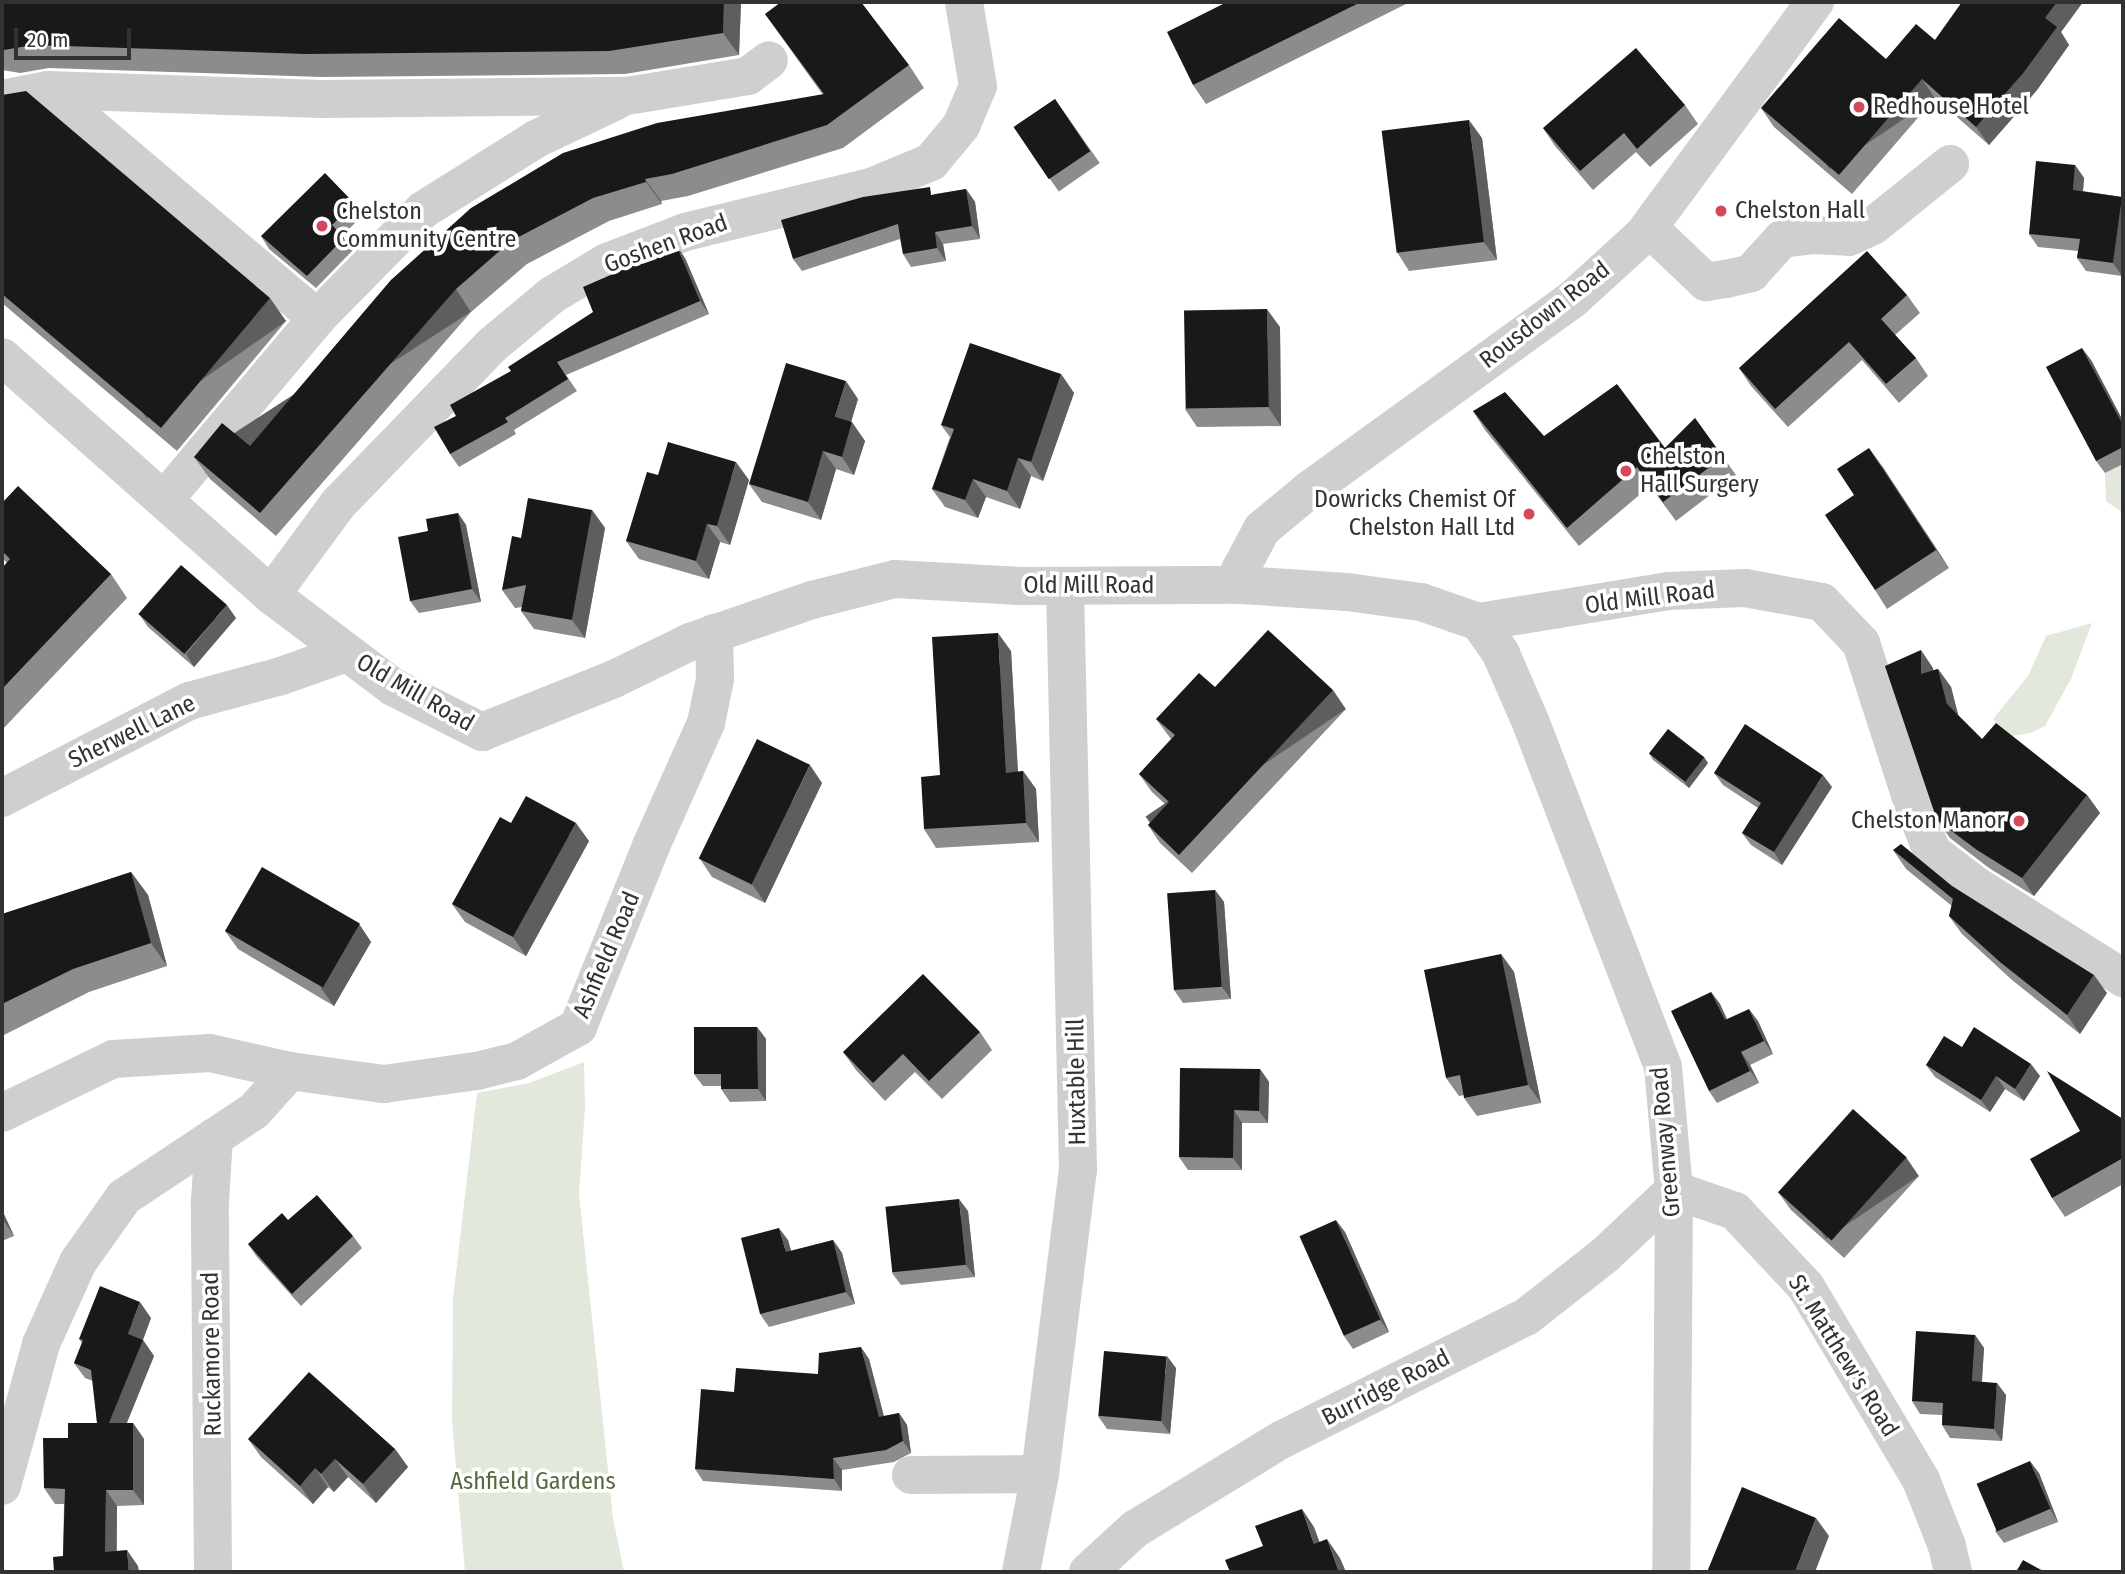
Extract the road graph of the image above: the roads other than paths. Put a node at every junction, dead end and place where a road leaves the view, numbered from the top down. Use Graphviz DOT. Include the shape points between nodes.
graph roads {
  1 [pos="964,2"];
  2 [pos="1815,2"];
  3 [pos="769,60"];
  4 [pos="48,90"];
  5 [pos="627,96"];
  6 [pos="2,99"];
  7 [pos="1950,164"];
  8 [pos="1648,228"];
  9 [pos="317,318"];
  10 [pos="7,373"];
  11 [pos="164,500"];
  12 [pos="1242,584"];
  13 [pos="1065,587"];
  14 [pos="271,595"];
  15 [pos="1479,622"];
  16 [pos="715,633"];
  17 [pos="346,653"];
  18 [pos="2,798"];
  19 [pos="2123,978"];
  20 [pos="290,1071"];
  21 [pos="2,1113"];
  22 [pos="214,1136"];
  23 [pos="1674,1191"];
  24 [pos="1040,1474"];
  25 [pos="911,1475"];
  26 [pos="2,1486"];
  27 [pos="213,1572"];
  28 [pos="1021,1572"];
  29 [pos="1088,1572"];
  30 [pos="1671,1572"];
  31 [pos="1953,1572"];
  1 -- 14 [label="street, Goshen Road" via="978,86 961,126 931,162 871,187 685,232 607,262 552,295 492,345 338,504"];
  2 -- 8 [label="street, Rousdown Road"];
  3 -- 5 [label="street" via="748,76"];
  4 -- 5 [label="street" via="322,99"];
  4 -- 6 [label="street"];
  4 -- 9 [label="street"];
  5 -- 9 [label="street" via="536,139 423,210"];
  7 -- 8 [label="street" via="1873,226 1849,237 1813,234 1782,239 1751,273 1726,279 1706,282"];
  8 -- 12 [label="street, Rousdown Road" via="1574,298 1262,529 1240,569"];
  9 -- 11 [label="street"];
  10 -- 11 [label="street, Old Mill Road"];
  11 -- 14 [label="street, Old Mill Road"];
  12 -- 13 [label="street, Old Mill Road"];
  12 -- 15 [label="street, Old Mill Road" via="1421,602"];
  13 -- 16 [label="street, Old Mill Road" via="895,579 812,600"];
  13 -- 24 [label="street, Huxtable Hill" via="1079,1170"];
  14 -- 17 [label="street, Old Mill Road"];
  15 -- 19 [label="street, Old Mill Road" via="1668,591 1745,588 1822,602 1861,643 1931,852"];
  15 -- 23 [label="street, Greenway Road" via="1501,654 1531,723 1663,1067"];
  16 -- 17 [label="street, Old Mill Road" via="482,733 393,687"];
  16 -- 20 [label="street, Ashfield Road" via="715,679 706,723 578,1027 517,1061 477,1071 384,1084"];
  17 -- 18 [label="street, Sherwell Lane" via="189,701"];
  20 -- 21 [label="street, Ashfield Road" via="210,1053 113,1059"];
  20 -- 22 [label="street" via="254,1111"];
  22 -- 26 [label="street" via="124,1197 78,1262 41,1344"];
  22 -- 27 [label="street, Ruckamore Road" via="210,1201"];
  23 -- 29 [label="street, Burridge Road" via="1605,1255 1526,1317 1281,1440 1135,1529"];
  23 -- 30 [label="street, Greenway Road"];
  23 -- 31 [label="street, St. Matthew's Road" via="1735,1211 1805,1287 1921,1480"];
  24 -- 25 [label="street"];
  24 -- 28 [label="street, Huxtable Hill"];
}
